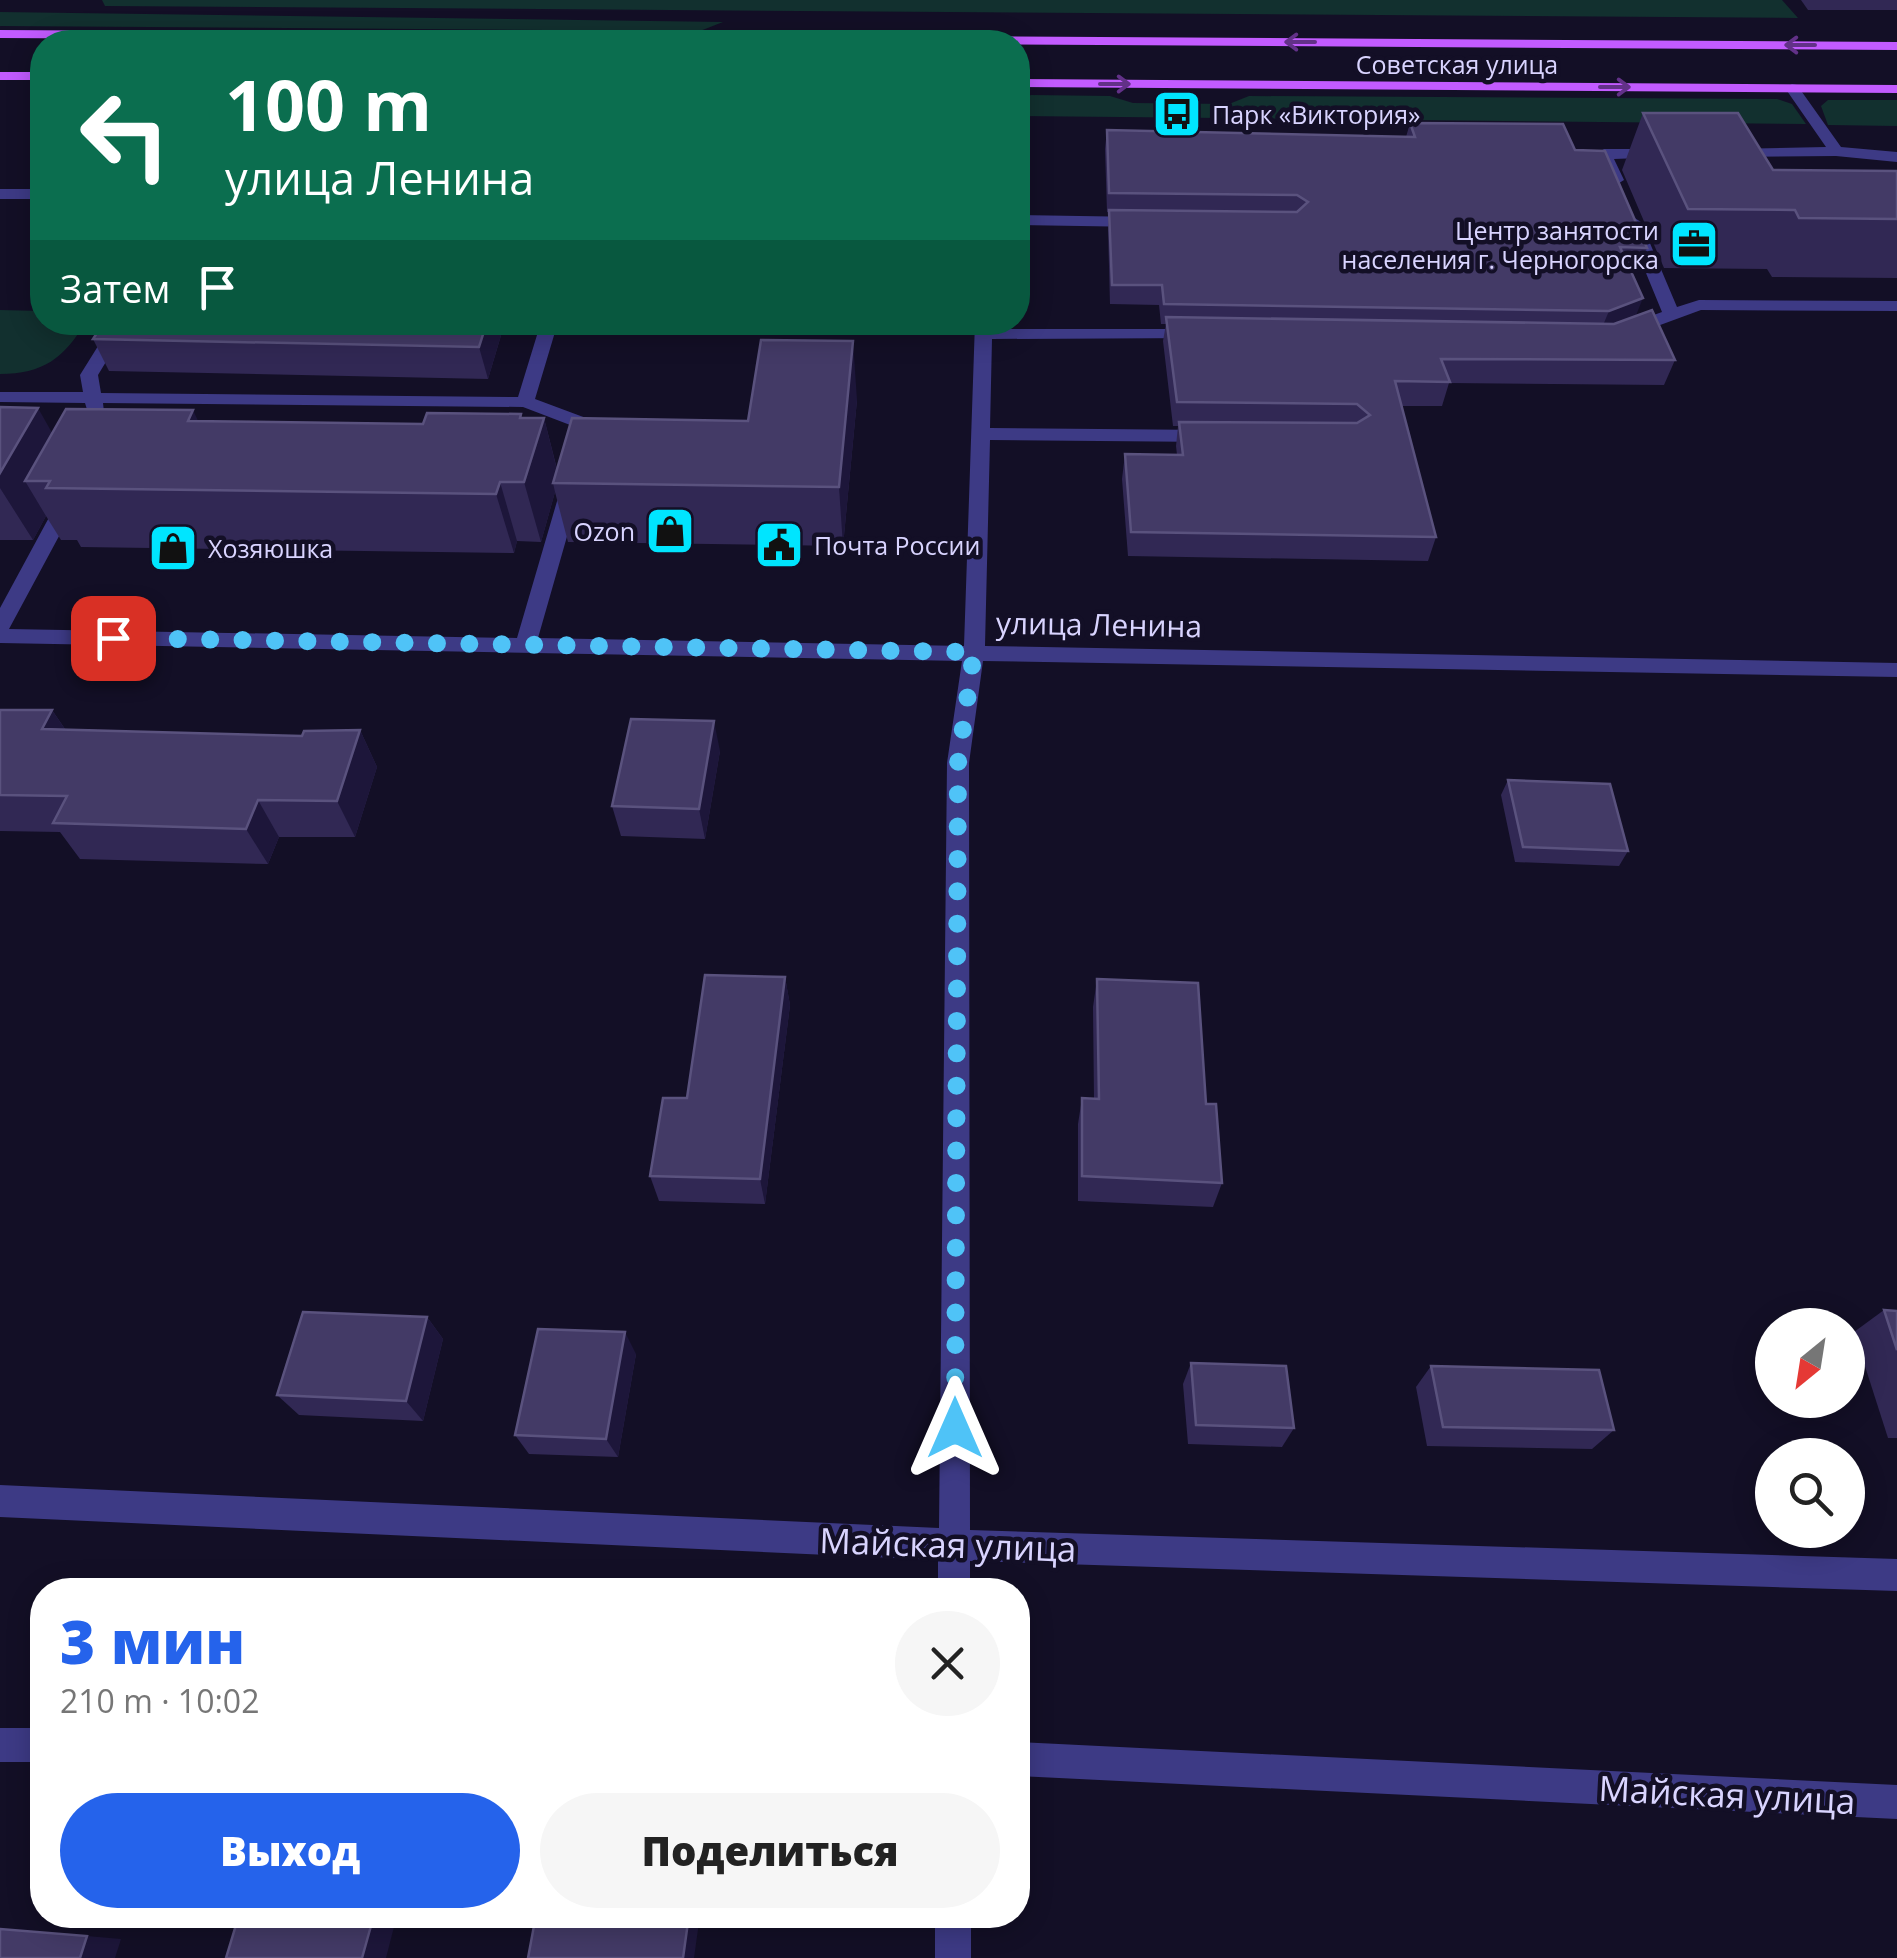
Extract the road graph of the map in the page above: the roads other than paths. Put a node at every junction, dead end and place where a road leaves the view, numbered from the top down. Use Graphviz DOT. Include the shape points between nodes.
graph roads {
  1 [pos="0,34"];
  2 [pos="30,34"];
  3 [pos="1030,41"];
  4 [pos="1897,46"];
  5 [pos="0,76"];
  6 [pos="30,76"];
  7 [pos="1030,83"];
  8 [pos="1792,88"];
  9 [pos="1897,89"];
  10 [pos="1836,151"];
  11 [pos="1672,154"];
  12 [pos="1707,155"];
  13 [pos="1897,156"];
  14 [pos="1620,190"];
  15 [pos="0,194"];
  16 [pos="30,194"];
  17 [pos="1627,208"];
  18 [pos="1030,220"];
  19 [pos="1165,222"];
  20 [pos="1897,306"];
  21 [pos="1672,315"];
  22 [pos="1030,329"];
  23 [pos="1226,334"];
  24 [pos="114,335"];
  25 [pos="546,335"];
  26 [pos="984,335"];
  27 [pos="1604,340"];
  28 [pos="0,397"];
  29 [pos="91,399"];
  30 [pos="525,402"];
  31 [pos="100,428"];
  32 [pos="981,434"];
  33 [pos="1238,437"];
  34 [pos="82,474"];
  35 [pos="0,627"];
  36 [pos="0,636"];
  37 [pos="526,643"];
  38 [pos="974,652"];
  39 [pos="1897,670"];
  40 [pos="0,1501"];
  41 [pos="954,1545"];
  42 [pos="1897,1575"];
  43 [pos="954,1578"];
  44 [pos="0,1744"];
  45 [pos="30,1745"];
  46 [pos="1030,1760"];
  47 [pos="1897,1802"];
  48 [pos="953,1928"];
  49 [pos="953,1958"];
  1 -- 2 [label="main road, Советская улица"];
  4 -- 3 [label="main road, Советская улица, one-way"];
  5 -- 6 [label="main road"];
  7 -- 8 [label="main road, Советская улица, one-way"];
  8 -- 9 [label="main road, Советская улица"];
  8 -- 10 [label="street"];
  10 -- 12 [label="street"];
  10 -- 13 [label="street"];
  11 -- 14 [label="street" via="1604,154"];
  15 -- 16 [label="street"];
  17 -- 21 [label="street"];
  18 -- 19 [label="street"];
  20 -- 21 [label="street" via="1700,304"];
  21 -- 27 [label="street"];
  22 -- 23 [label="street"];
  24 -- 29 [label="street" via="89,375"];
  25 -- 30 [label="street"];
  26 -- 32 [label="street"];
  28 -- 29 [label="street"];
  29 -- 30 [label="street"];
  29 -- 31 [label="street"];
  30 -- 37 [label="street" via="588,425"];
  32 -- 33 [label="street"];
  32 -- 38 [label="street"];
  34 -- 35 [label="street"];
  36 -- 37 [label="street, улица Ленина"];
  37 -- 38 [label="street, улица Ленина"];
  38 -- 39 [label="street, улица Ленина"];
  38 -- 41 [label="street" via="958,763"];
  40 -- 41 [label="street, Майская улица"];
  41 -- 42 [label="street, Майская улица"];
  41 -- 43 [label="street"];
  44 -- 45 [label="street"];
  46 -- 47 [label="street, Майская улица"];
  48 -- 49 [label="street"];
}
